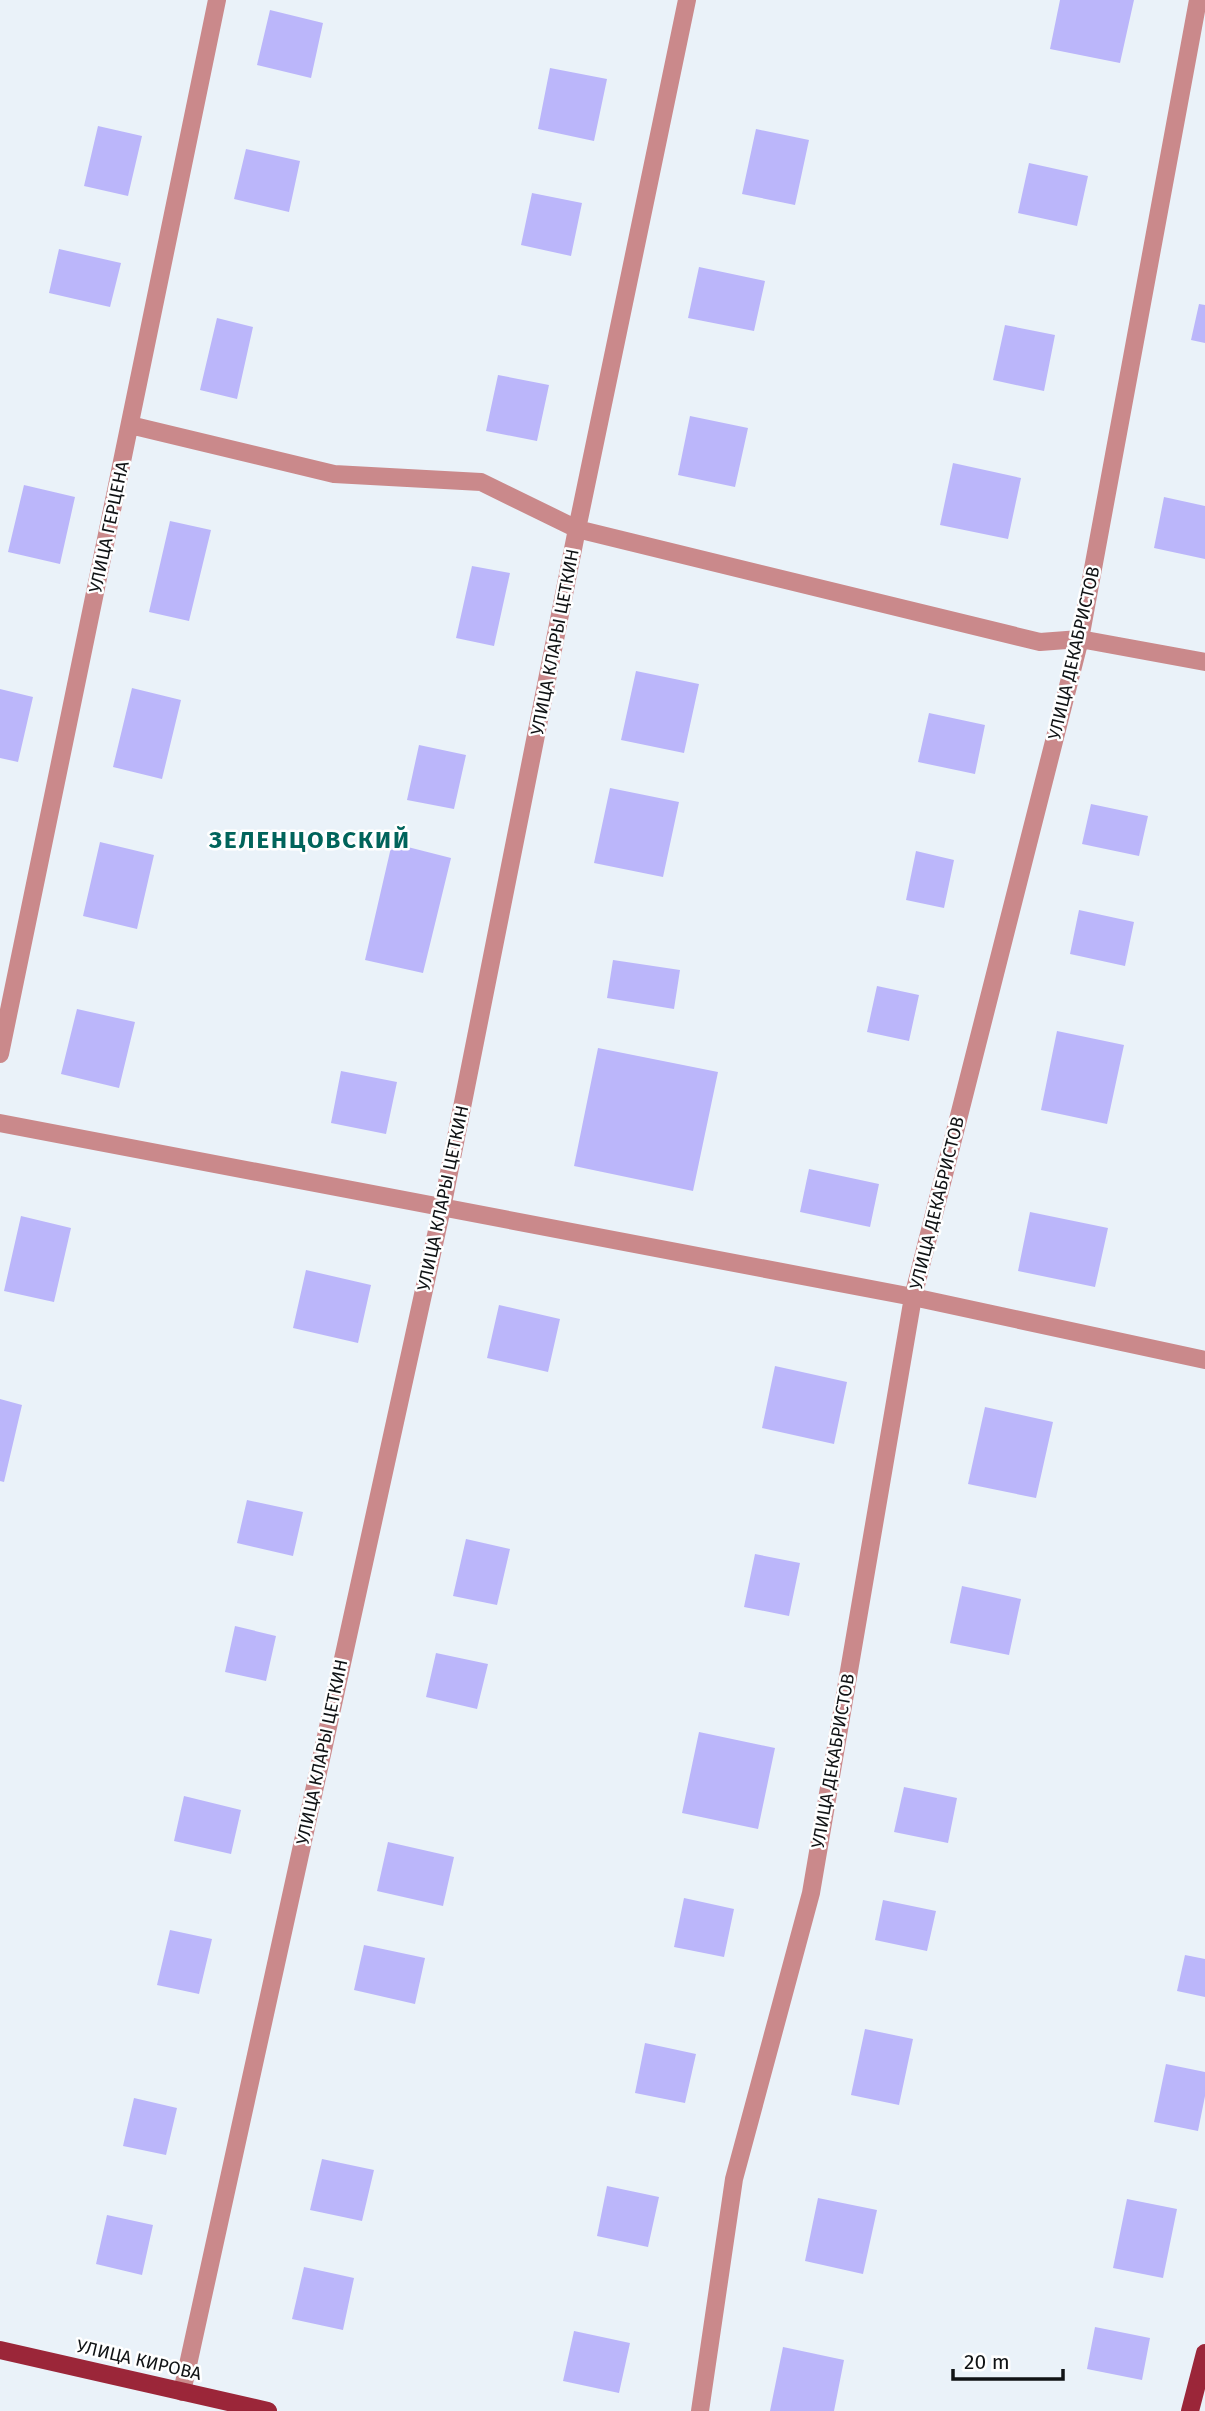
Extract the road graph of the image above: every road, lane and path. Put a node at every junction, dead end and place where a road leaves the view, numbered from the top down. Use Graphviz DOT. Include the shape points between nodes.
graph roads {
  1 [pos="217,0"];
  2 [pos="687,0"];
  3 [pos="1198,0"];
  4 [pos="130,425"];
  5 [pos="578,529"];
  6 [pos="1080,639"];
  7 [pos="1205,662"];
  8 [pos="0,1054"];
  9 [pos="0,1123"];
  10 [pos="442,1208"];
  11 [pos="913,1297"];
  12 [pos="1205,1360"];
  13 [pos="0,2350"];
  14 [pos="1205,2353"];
  15 [pos="182,2392"];
  16 [pos="268,2411"];
  17 [pos="700,2411"];
  18 [pos="1191,2411"];
  1 -- 4 [label="street, УЛИЦА ГЕРЦЕНА"];
  2 -- 5 [label="street, УЛИЦА КЛАРЫ ЦЕТКИН"];
  3 -- 6 [label="street, УЛИЦА ДЕКАБРИСТОВ"];
  4 -- 5 [label="street" via="334,474 481,482"];
  4 -- 8 [label="street, УЛИЦА ГЕРЦЕНА"];
  5 -- 6 [label="street" via="1040,642"];
  5 -- 10 [label="street, УЛИЦА КЛАРЫ ЦЕТКИН"];
  6 -- 7 [label="street"];
  6 -- 11 [label="street, УЛИЦА ДЕКАБРИСТОВ"];
  9 -- 10 [label="street"];
  10 -- 11 [label="street"];
  10 -- 15 [label="street, УЛИЦА КЛАРЫ ЦЕТКИН"];
  11 -- 12 [label="street"];
  11 -- 17 [label="street, УЛИЦА ДЕКАБРИСТОВ" via="811,1894 734,2179"];
  13 -- 15 [label="main road, УЛИЦА КИРОВА"];
  14 -- 18 [label="main road"];
  15 -- 16 [label="main road, УЛИЦА КИРОВА"];
}
